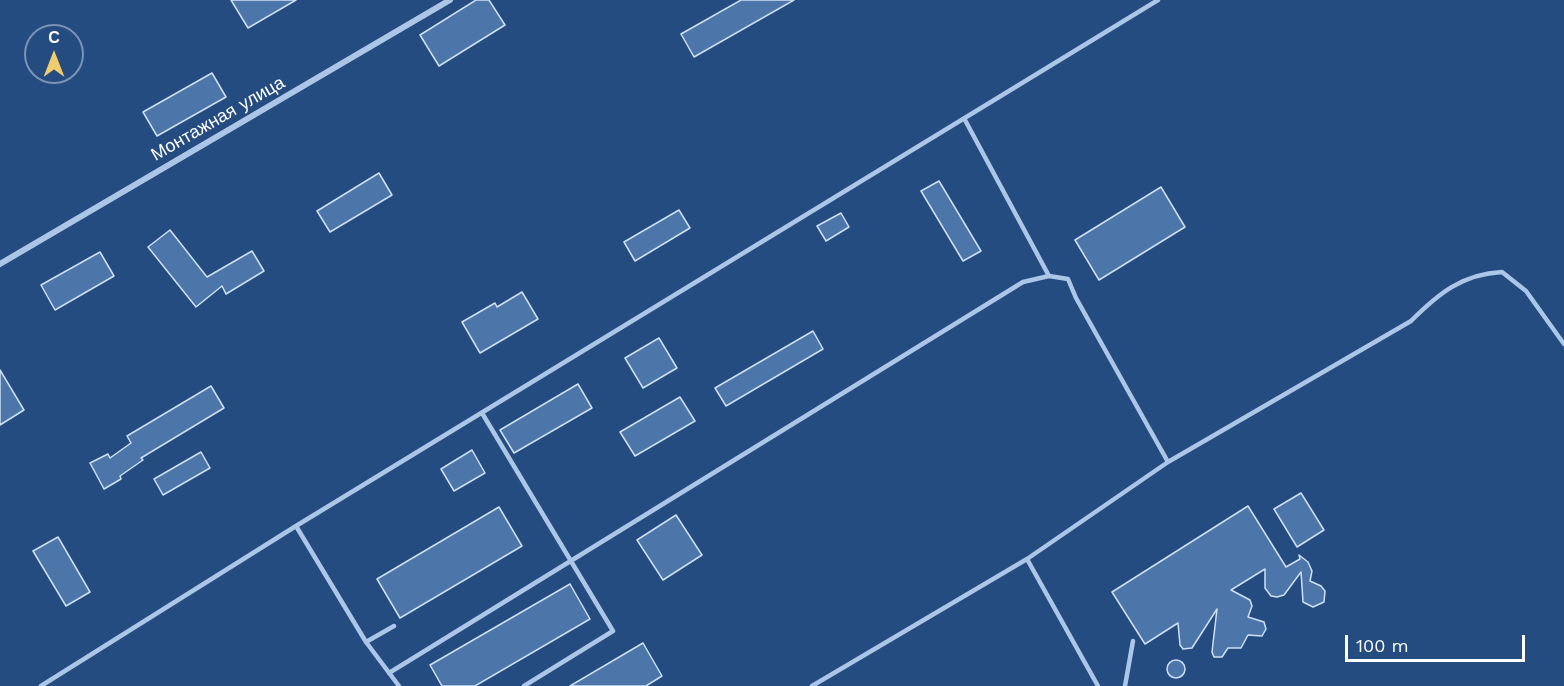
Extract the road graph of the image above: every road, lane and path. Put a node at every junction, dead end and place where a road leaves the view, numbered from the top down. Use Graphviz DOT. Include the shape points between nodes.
graph roads {
  1 [pos="450,0"];
  2 [pos="1158,0"];
  3 [pos="965,120"];
  4 [pos="0,264"];
  5 [pos="1049,276"];
  6 [pos="1564,344"];
  7 [pos="482,413"];
  8 [pos="1168,462"];
  9 [pos="296,526"];
  10 [pos="1027,559"];
  11 [pos="571,561"];
  12 [pos="394,626"];
  13 [pos="1133,641"];
  14 [pos="366,642"];
  15 [pos="389,673"];
  16 [pos="41,686"];
  17 [pos="399,686"];
  18 [pos="524,686"];
  19 [pos="812,686"];
  20 [pos="1098,686"];
  21 [pos="1125,686"];
  1 -- 4 [label="street, Монтажная улица"];
  2 -- 3 [label="lane"];
  3 -- 5 [label="lane"];
  3 -- 7 [label="lane"];
  5 -- 8 [label="lane" via="1068,279"];
  5 -- 11 [label="lane" via="1023,282"];
  6 -- 8 [label="lane" via="1526,291 1502,272 1484,273 1454,285 1411,321"];
  7 -- 9 [label="lane"];
  7 -- 11 [label="lane"];
  8 -- 10 [label="lane"];
  9 -- 14 [label="lane"];
  9 -- 16 [label="lane"];
  10 -- 19 [label="lane"];
  10 -- 20 [label="lane"];
  11 -- 15 [label="lane"];
  11 -- 18 [label="lane" via="613,631"];
  12 -- 14 [label="lane"];
  13 -- 21 [label="lane"];
  14 -- 15 [label="lane"];
  15 -- 17 [label="lane"];
}
